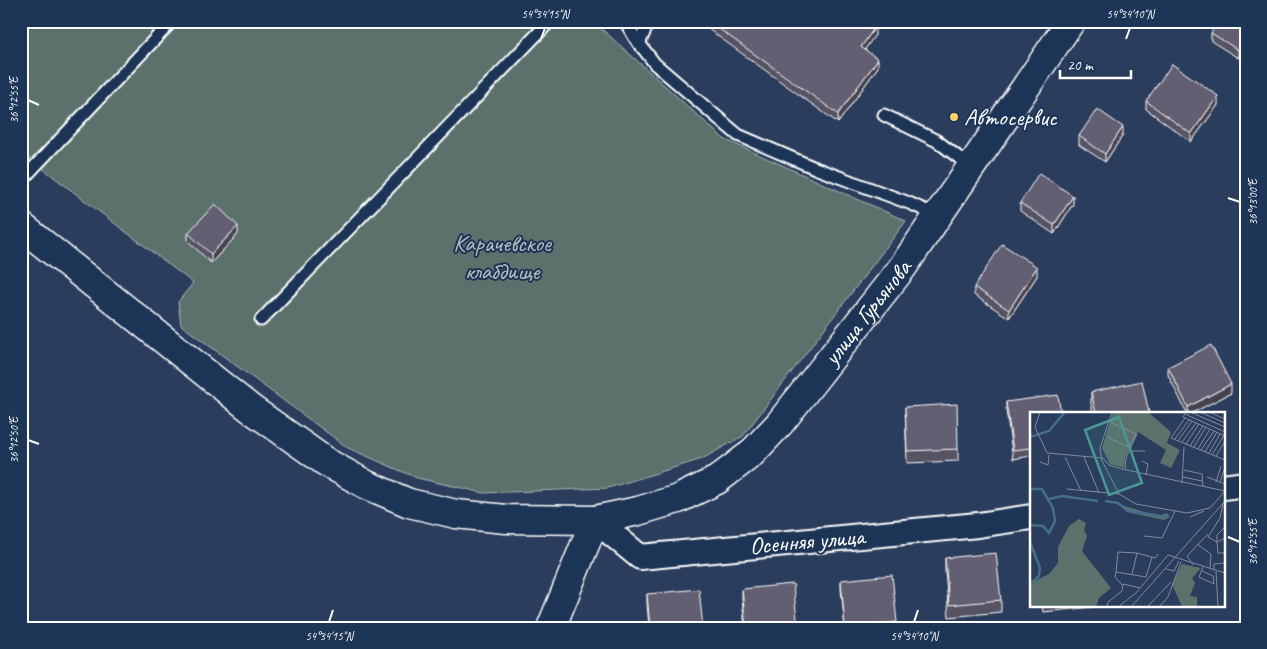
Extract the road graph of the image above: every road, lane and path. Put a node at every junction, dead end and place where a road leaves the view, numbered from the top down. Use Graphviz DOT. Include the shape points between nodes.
graph roads {
  1 [pos="172,21"];
  2 [pos="550,21"];
  3 [pos="625,21"];
  4 [pos="649,21"];
  5 [pos="1071,21"];
  6 [pos="639,44"];
  7 [pos="884,115"];
  8 [pos="971,167"];
  9 [pos="21,181"];
  10 [pos="938,216"];
  11 [pos="21,226"];
  12 [pos="262,320"];
  13 [pos="1246,484"];
  14 [pos="1224,487"];
  15 [pos="1030,517"];
  16 [pos="595,520"];
  17 [pos="551,628"];
  1 -- 9 [label="lane"];
  2 -- 12 [label="lane"];
  3 -- 6 [label="lane"];
  4 -- 6 [label="lane"];
  5 -- 8 [label="street, улица Гурьянова"];
  6 -- 10 [label="lane" via="656,64 738,135"];
  7 -- 8 [label="lane" via="937,141"];
  8 -- 10 [label="street, улица Гурьянова"];
  10 -- 16 [label="street, улица Гурьянова" via="902,268 780,423 751,454 717,480 678,500"];
  11 -- 16 [label="street, улица Гурьянова" via="251,409 326,462 367,485 409,503 456,514 506,519"];
  13 -- 14 [label="street"];
  15 -- 16 [label="street, Осенняя улица" via="978,525 640,557"];
  16 -- 17 [label="street"];
}
